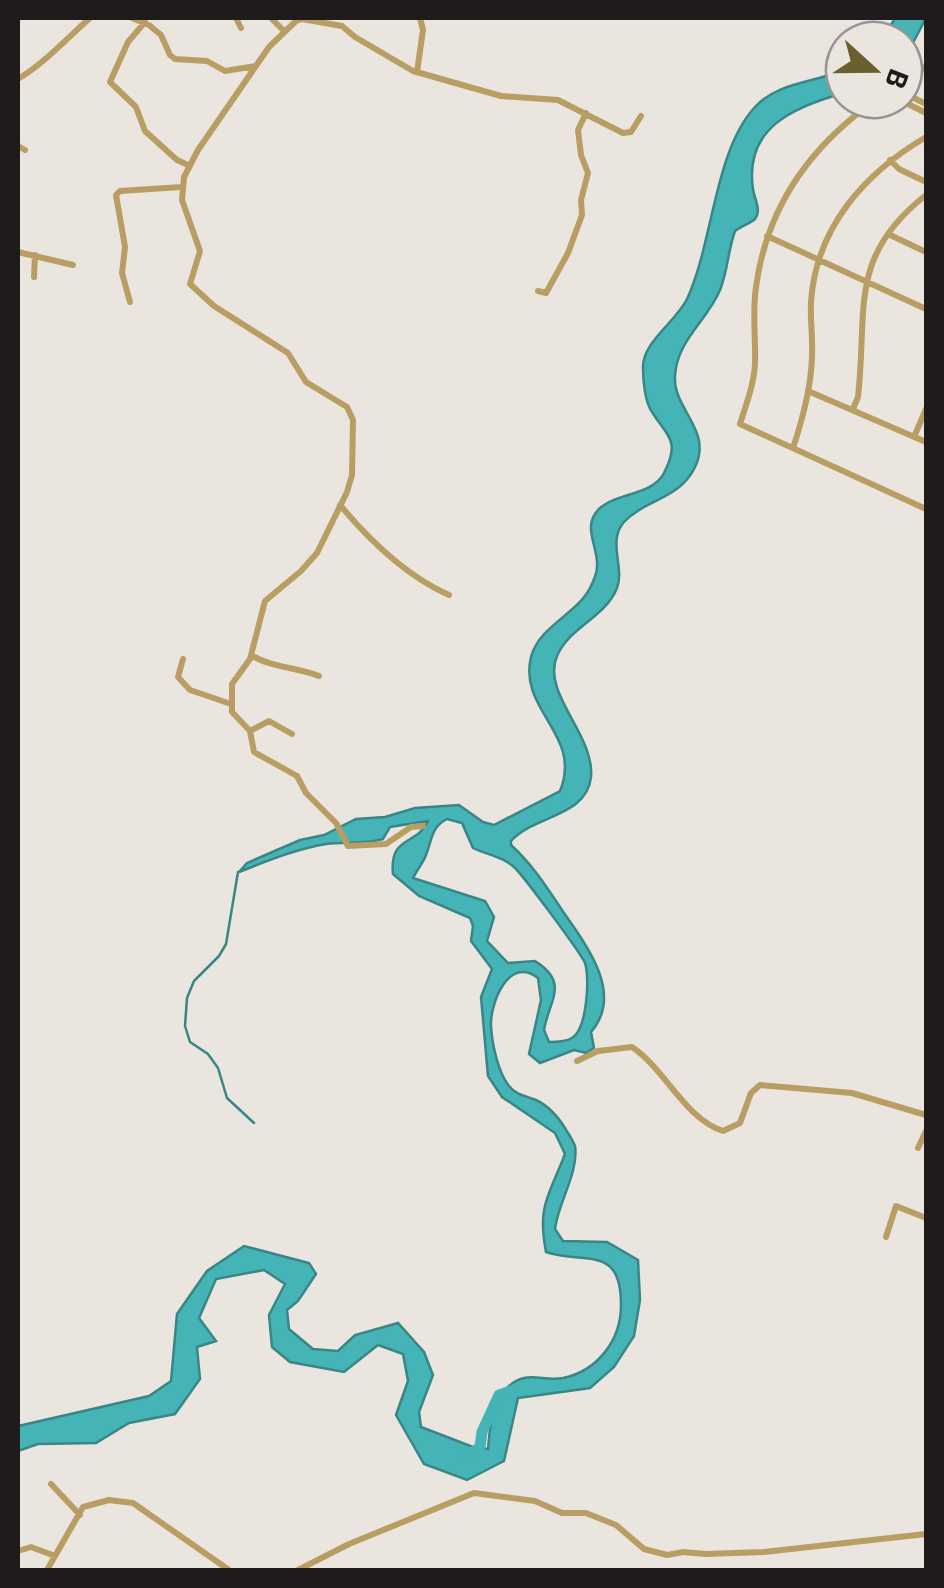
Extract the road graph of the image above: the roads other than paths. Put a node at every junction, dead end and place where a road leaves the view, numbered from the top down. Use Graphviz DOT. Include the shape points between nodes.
graph roads {
  1 [pos="90,18"];
  2 [pos="132,18"];
  3 [pos="236,18"];
  4 [pos="271,18"];
  5 [pos="350,18"];
  6 [pos="420,18"];
  7 [pos="149,22"];
  8 [pos="342,26"];
  9 [pos="241,28"];
  10 [pos="284,31"];
  11 [pos="256,66"];
  12 [pos="417,72"];
  13 [pos="18,79"];
  14 [pos="586,113"];
  15 [pos="641,116"];
  16 [pos="848,120"];
  17 [pos="926,137"];
  18 [pos="890,160"];
  19 [pos="188,165"];
  20 [pos="926,182"];
  21 [pos="181,187"];
  22 [pos="926,195"];
  23 [pos="888,234"];
  24 [pos="766,236"];
  25 [pos="18,252"];
  26 [pos="926,252"];
  27 [pos="36,255"];
  28 [pos="820,261"];
  29 [pos="73,266"];
  30 [pos="34,277"];
  31 [pos="866,282"];
  32 [pos="538,291"];
  33 [pos="130,302"];
  34 [pos="926,309"];
  35 [pos="808,391"];
  36 [pos="853,409"];
  37 [pos="926,409"];
  38 [pos="914,437"];
  39 [pos="926,442"];
  40 [pos="793,448"];
  41 [pos="340,504"];
  42 [pos="926,509"];
  43 [pos="449,595"];
  44 [pos="252,654"];
  45 [pos="183,660"];
  46 [pos="318,676"];
  47 [pos="231,704"];
  48 [pos="250,731"];
  49 [pos="292,734"];
  50 [pos="423,826"];
  51 [pos="576,1061"];
  52 [pos="926,1116"];
  53 [pos="926,1132"];
  54 [pos="918,1148"];
  55 [pos="926,1218"];
  56 [pos="886,1237"];
  57 [pos="51,1484"];
  58 [pos="80,1515"];
  59 [pos="924,1534"];
  60 [pos="18,1551"];
  61 [pos="55,1556"];
  62 [pos="48,1570"];
  63 [pos="229,1570"];
  64 [pos="298,1570"];
  1 -- 13 [label="street"];
  2 -- 7 [label="street"];
  3 -- 9 [label="street"];
  4 -- 10 [label="street"];
  5 -- 8 [label="street"];
  6 -- 12 [label="street"];
  7 -- 11 [label="street" via="176,59 226,70"];
  7 -- 19 [label="street" via="128,42 111,84 136,107 145,131"];
  8 -- 10 [label="street" via="302,19"];
  8 -- 12 [label="street"];
  10 -- 11 [label="street"];
  11 -- 19 [label="street"];
  12 -- 14 [label="street" via="496,95 558,100"];
  14 -- 15 [label="street" via="623,134"];
  14 -- 32 [label="street" via="578,130 588,173 582,215 556,278 546,293"];
  16 -- 24 [label="street" via="807,160"];
  17 -- 18 [label="street"];
  18 -- 20 [label="street"];
  18 -- 28 [label="street" via="855,192"];
  19 -- 21 [label="street"];
  21 -- 33 [label="street" via="116,194"];
  21 -- 41 [label="street" via="200,252 190,284 288,352 306,382 350,413 352,475"];
  22 -- 23 [label="street"];
  23 -- 26 [label="street"];
  23 -- 31 [label="street"];
  24 -- 28 [label="street"];
  24 -- 40 [label="street" via="755,289 755,368 740,424"];
  25 -- 27 [label="street"];
  27 -- 29 [label="street"];
  27 -- 30 [label="street"];
  28 -- 31 [label="street"];
  28 -- 35 [label="street" via="811,299"];
  31 -- 34 [label="street"];
  31 -- 36 [label="street"];
  35 -- 36 [label="street"];
  35 -- 40 [label="street"];
  36 -- 38 [label="street"];
  37 -- 38 [label="street"];
  38 -- 39 [label="street"];
  40 -- 42 [label="street"];
  41 -- 43 [label="street" via="407,571"];
  41 -- 44 [label="street" via="317,553 265,602"];
  44 -- 46 [label="street" via="272,666"];
  44 -- 47 [label="street" via="232,684"];
  45 -- 47 [label="street" via="178,677 184,686"];
  47 -- 48 [label="street"];
  48 -- 49 [label="street" via="269,721"];
  48 -- 50 [label="street" via="254,752 293,772 346,845 386,844"];
  51 -- 52 [label="street" via="632,1047 723,1132 740,1123 760,1086 852,1093"];
  53 -- 54 [label="street"];
  55 -- 56 [label="street" via="896,1206"];
  57 -- 58 [label="street"];
  58 -- 61 [label="street"];
  58 -- 63 [label="street" via="92,1503 130,1502"];
  59 -- 64 [label="street" via="667,1555 644,1549 616,1525 586,1513 474,1492"];
  60 -- 61 [label="street" via="31,1547"];
  61 -- 62 [label="street"];
}
